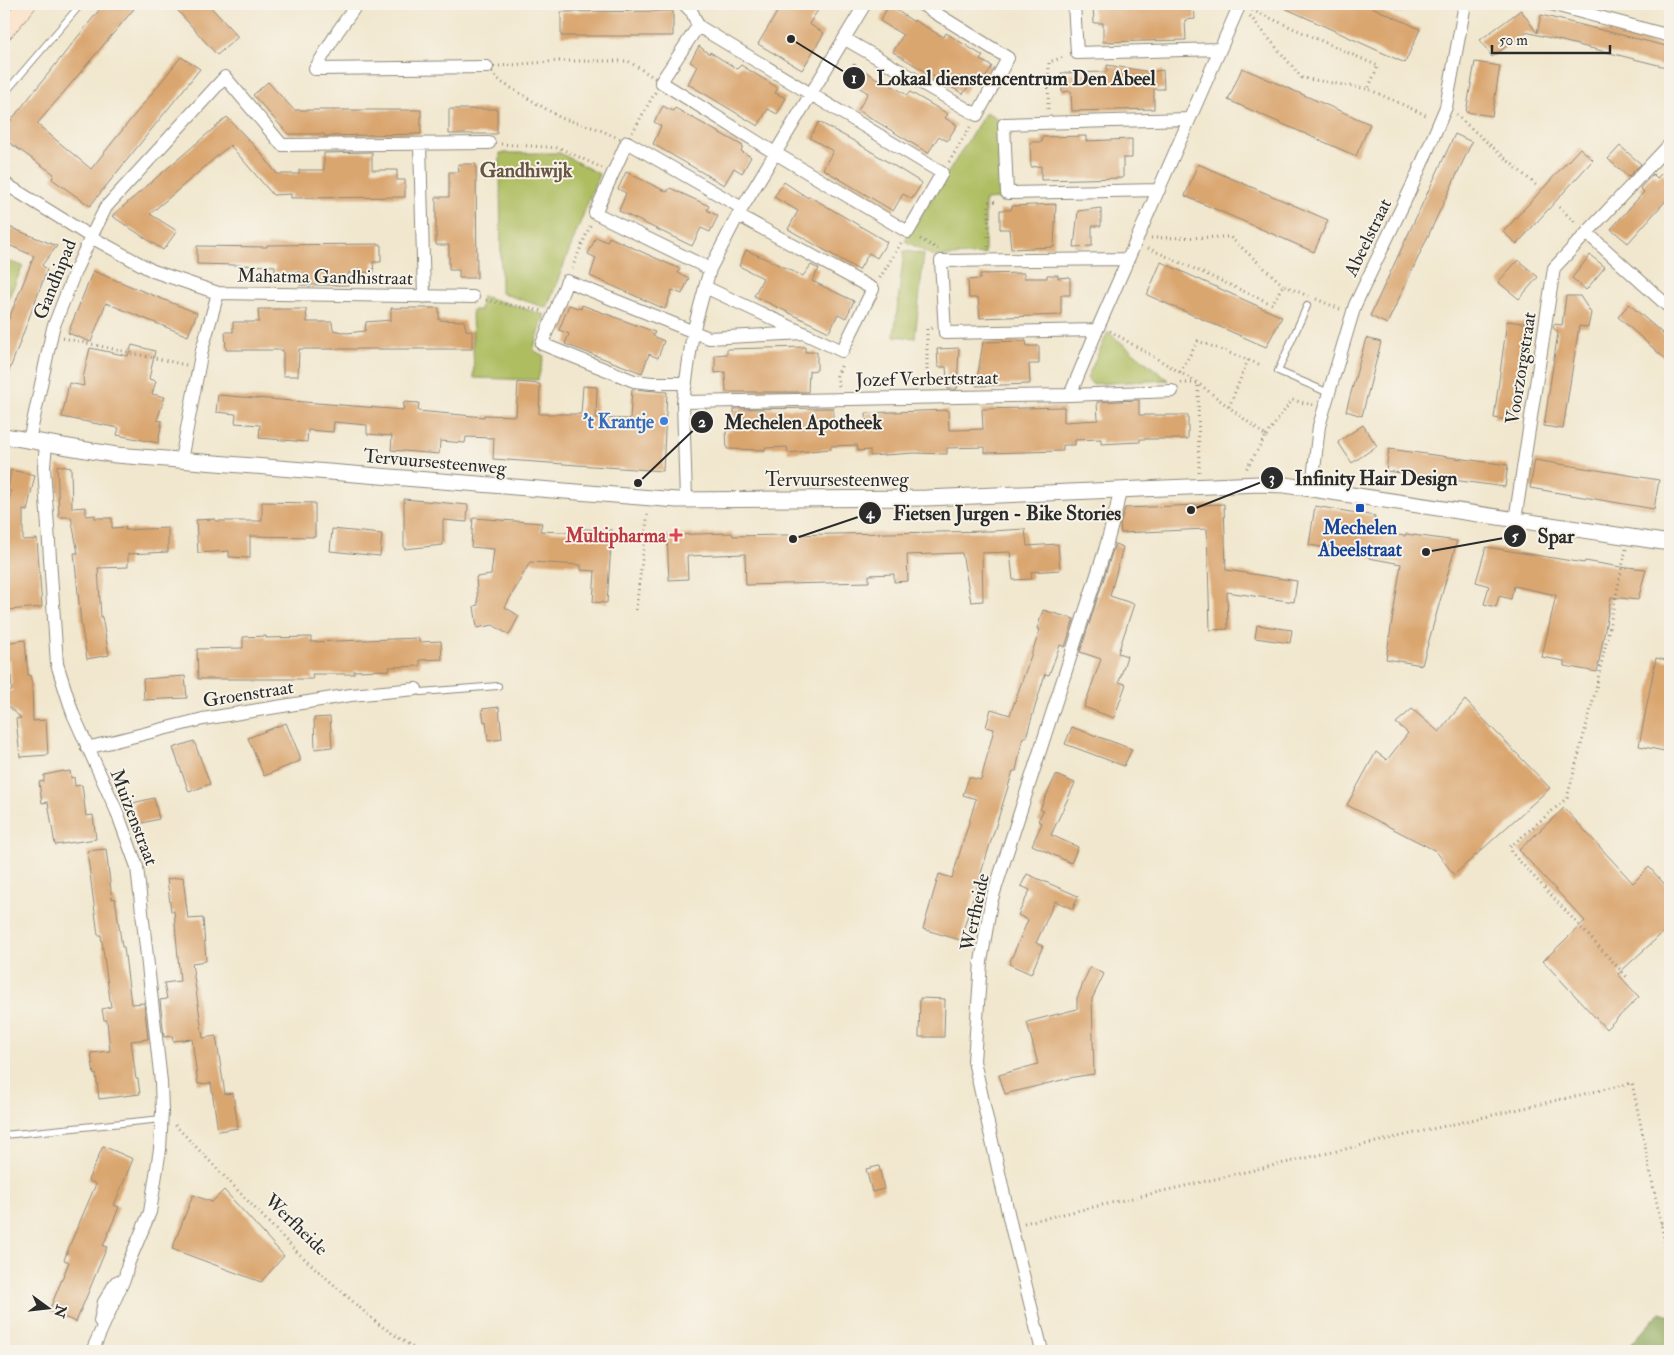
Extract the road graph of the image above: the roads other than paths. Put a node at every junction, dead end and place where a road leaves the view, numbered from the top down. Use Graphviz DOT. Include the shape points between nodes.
graph roads {
  1 [pos="27,4"];
  2 [pos="81,4"];
  3 [pos="357,4"];
  4 [pos="684,4"];
  5 [pos="865,4"];
  6 [pos="922,4"];
  7 [pos="1074,4"];
  8 [pos="1240,4"];
  9 [pos="1465,4"];
  10 [pos="1551,4"];
  11 [pos="698,26"];
  12 [pos="4,31"];
  13 [pos="1670,36"];
  14 [pos="845,39"];
  15 [pos="1220,49"];
  16 [pos="487,67"];
  17 [pos="4,94"];
  18 [pos="811,95"];
  19 [pos="1189,119"];
  20 [pos="420,144"];
  21 [pos="489,144"];
  22 [pos="1670,144"];
  23 [pos="775,153"];
  24 [pos="4,183"];
  25 [pos="1158,190"];
  26 [pos="740,211"];
  27 [pos="1588,233"];
  28 [pos="91,237"];
  29 [pos="1128,259"];
  30 [pos="710,270"];
  31 [pos="705,287"];
  32 [pos="218,293"];
  33 [pos="424,297"];
  34 [pos="473,297"];
  35 [pos="1308,306"];
  36 [pos="1670,308"];
  37 [pos="1098,327"];
  38 [pos="693,332"];
  39 [pos="804,333"];
  40 [pos="686,383"];
  41 [pos="1172,391"];
  42 [pos="1329,393"];
  43 [pos="1070,395"];
  44 [pos="683,402"];
  45 [pos="4,436"];
  46 [pos="29,441"];
  47 [pos="46,444"];
  48 [pos="181,460"];
  49 [pos="1312,488"];
  50 [pos="1120,490"];
  51 [pos="686,500"];
  52 [pos="1515,520"];
  53 [pos="1670,542"];
  54 [pos="498,686"];
  55 [pos="416,689"];
  56 [pos="88,748"];
  57 [pos="162,1115"];
  58 [pos="4,1131"];
  59 [pos="4,1136"];
  60 [pos="92,1351"];
  61 [pos="1042,1351"];
  1 -- 12 [label="main road"];
  2 -- 17 [label="lane"];
  3 -- 16 [label="street" via="315,70"];
  4 -- 11 [label="street"];
  5 -- 14 [label="street"];
  6 -- 14 [label="street" via="1008,58 977,115"];
  7 -- 15 [label="street" via="1077,52"];
  8 -- 15 [label="street"];
  9 -- 42 [label="street, Abeelstraat" via="1446,106 1355,305"];
  10 -- 13 [label="street"];
  11 -- 18 [label="street"];
  11 -- 23 [label="street" via="662,82"];
  14 -- 18 [label="street"];
  15 -- 19 [label="street"];
  18 -- 23 [label="street"];
  18 -- 23 [label="street" via="942,173 908,232"];
  19 -- 25 [label="street"];
  19 -- 25 [label="street" via="1004,124 1007,194"];
  20 -- 21 [label="street"];
  20 -- 28 [label="street" via="282,145 225,77 106,207"];
  20 -- 33 [label="street, Mahatma Gandhistraat"];
  22 -- 27 [label="street, Voorzorgstraat"];
  23 -- 26 [label="street"];
  24 -- 28 [label="street"];
  25 -- 29 [label="street"];
  26 -- 30 [label="street"];
  26 -- 30 [label="street" via="627,142 595,214"];
  26 -- 39 [label="street, Jozef Verbertstraat" via="873,289 842,351"];
  27 -- 36 [label="street"];
  27 -- 52 [label="street, Voorzorgstraat" via="1554,268"];
  28 -- 32 [label="street, Gandhipad" via="153,271"];
  28 -- 46 [label="street, Gandhipad" via="51,336"];
  29 -- 37 [label="street"];
  29 -- 37 [label="street" via="941,260 945,332"];
  30 -- 31 [label="street"];
  31 -- 38 [label="street"];
  31 -- 39 [label="street, Jozef Verbertstraat"];
  32 -- 33 [label="street, Mahatma Gandhistraat"];
  32 -- 48 [label="street, Mahatma Gandhistraat" via="199,367"];
  33 -- 34 [label="street, Mahatma Gandhistraat"];
  35 -- 42 [label="lane" via="1278,371"];
  37 -- 43 [label="street"];
  38 -- 39 [label="street, Jozef Verbertstraat" via="709,338"];
  38 -- 40 [label="street"];
  38 -- 40 [label="street, Jozef Verbertstraat" via="567,281 542,344 634,381"];
  40 -- 44 [label="street"];
  41 -- 43 [label="street, Jozef Verbertstraat"];
  42 -- 49 [label="street, Abeelstraat" via="1319,426"];
  43 -- 44 [label="street, Jozef Verbertstraat"];
  44 -- 51 [label="street"];
  45 -- 46 [label="street, Tervuursesteenweg"];
  46 -- 47 [label="street, Tervuursesteenweg"];
  47 -- 48 [label="street, Tervuursesteenweg" via="116,455"];
  47 -- 56 [label="street, Muizenstraat" via="44,467 57,664"];
  48 -- 51 [label="street, Tervuursesteenweg"];
  49 -- 50 [label="street, Tervuursesteenweg" via="1244,485"];
  49 -- 52 [label="street, Tervuursesteenweg"];
  50 -- 51 [label="street, Tervuursesteenweg" via="926,498"];
  50 -- 61 [label="street, Werfheide" via="1105,550 992,902 982,962 974,1061"];
  52 -- 53 [label="street, Tervuursesteenweg"];
  54 -- 55 [label="lane" via="421,692"];
  55 -- 56 [label="street, Groenstraat" via="203,718"];
  56 -- 57 [label="street, Muizenstraat" via="137,867"];
  57 -- 59 [label="lane"];
  57 -- 60 [label="street, Muizenstraat" via="150,1212"];
  58 -- 59 [label="lane"];
}
